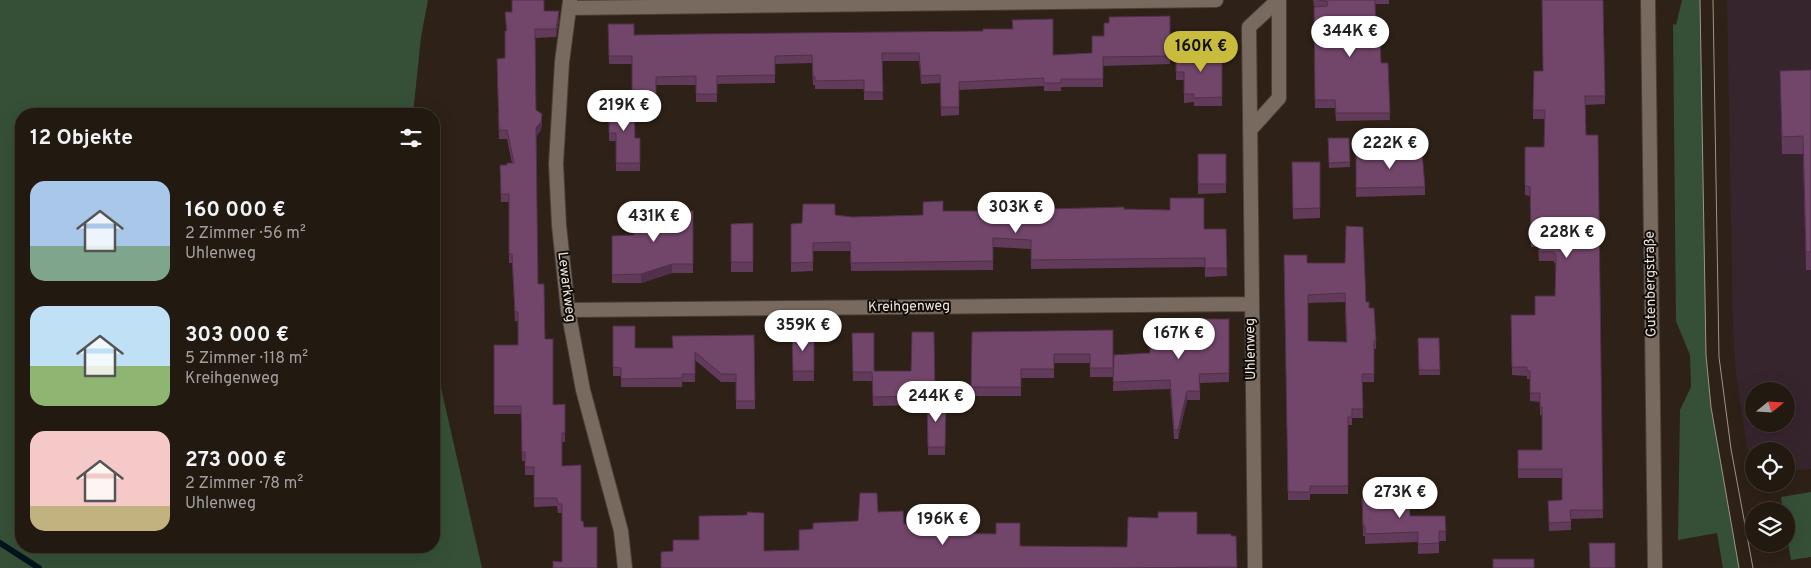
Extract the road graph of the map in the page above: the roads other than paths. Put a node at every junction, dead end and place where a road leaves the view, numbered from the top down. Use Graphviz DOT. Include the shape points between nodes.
graph roads {
  1 [pos="1216,0"];
  2 [pos="1278,0"];
  3 [pos="1648,0"];
  4 [pos="570,4"];
  5 [pos="1250,130"];
  6 [pos="1251,304"];
  7 [pos="568,310"];
  8 [pos="626,568"];
  9 [pos="1255,568"];
  10 [pos="1655,568"];
  1 -- 4 [label="street"];
  2 -- 5 [label="street, Uhlenweg" via="1279,98"];
  2 -- 5 [label="street, Uhlenweg" via="1249,27"];
  3 -- 10 [label="street, Gutenbergstraße"];
  4 -- 7 [label="street, Lewarkweg" via="562,62 556,164"];
  5 -- 6 [label="street, Uhlenweg"];
  6 -- 7 [label="street, Kreihgenweg"];
  6 -- 9 [label="street, Uhlenweg"];
  7 -- 8 [label="street, Lewarkweg" via="583,390 621,531"];
}
